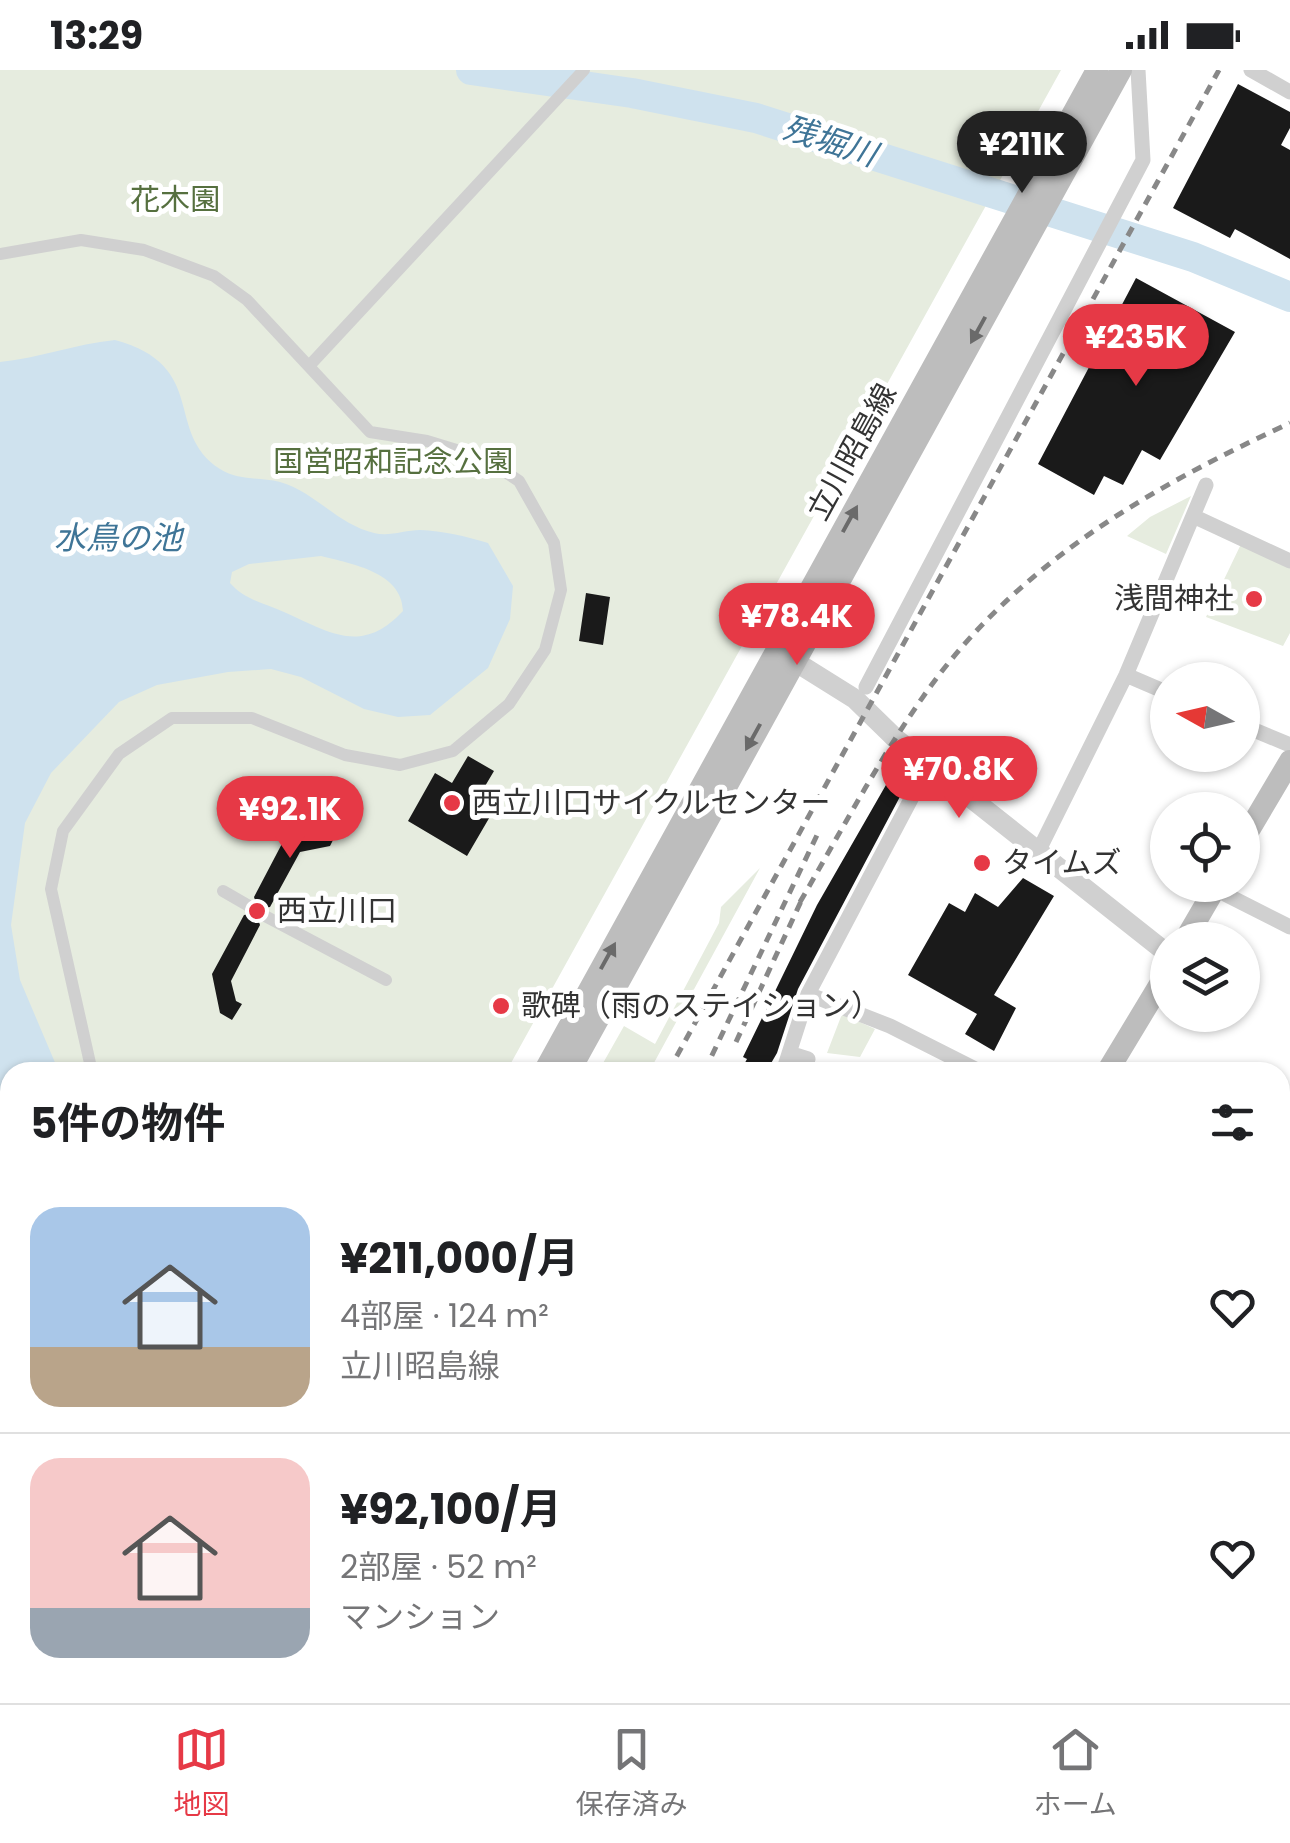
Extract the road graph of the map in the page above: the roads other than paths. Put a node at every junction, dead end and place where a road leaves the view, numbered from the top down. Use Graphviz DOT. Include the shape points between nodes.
graph roads {
  1 [pos="584,70"];
  2 [pos="1097,70"];
  3 [pos="1121,70"];
  4 [pos="1138,70"];
  5 [pos="1251,70"];
  6 [pos="1290,92"];
  7 [pos="1054,168"];
  8 [pos="0,254"];
  9 [pos="310,364"];
  10 [pos="1206,485"];
  11 [pos="1194,516"];
  12 [pos="1290,562"];
  13 [pos="786,656"];
  14 [pos="1126,675"];
  15 [pos="1150,685"];
  16 [pos="866,687"];
  17 [pos="1260,732"];
  18 [pos="1290,745"];
  19 [pos="1290,761"];
  20 [pos="930,765"];
  21 [pos="1260,812"];
  22 [pos="1038,852"];
  23 [pos="223,892"];
  24 [pos="1244,902"];
  25 [pos="248,906"];
  26 [pos="265,916"];
  27 [pos="1290,927"];
  28 [pos="1150,940"];
  29 [pos="386,980"];
  30 [pos="808,994"];
  31 [pos="1150,1000"];
  32 [pos="790,1053"];
  33 [pos="90,1062"];
  34 [pos="550,1062"];
  35 [pos="574,1062"];
  36 [pos="787,1062"];
  37 [pos="807,1062"];
  38 [pos="961,1062"];
  39 [pos="1113,1062"];
  1 -- 9 [label="street"];
  2 -- 7 [label="main road, 立川昭島線"];
  3 -- 7 [label="main road, 立川昭島線"];
  4 -- 16 [label="street" via="1142,160"];
  5 -- 6 [label="street"];
  7 -- 13 [label="main road, 立川昭島線"];
  8 -- 9 [label="street" via="81,240 144,250 214,276"];
  9 -- 33 [label="street" via="370,432 486,459 519,481 554,543 561,590 546,650 509,704 453,751 427,760 400,766 345,756 252,718 172,718 119,754 64,831 51,889"];
  10 -- 11 [label="street"];
  11 -- 12 [label="street"];
  11 -- 14 [label="street"];
  13 -- 20 [label="street" via="854,700"];
  34 -- 13 [label="main road, 立川昭島線, one-way"];
  13 -- 35 [label="main road, 立川昭島線, one-way"];
  14 -- 15 [label="street"];
  14 -- 22 [label="street"];
  17 -- 18 [label="street"];
  19 -- 21 [label="main road"];
  20 -- 22 [label="street"];
  20 -- 30 [label="street"];
  22 -- 28 [label="street"];
  23 -- 25 [label="street"];
  24 -- 27 [label="street"];
  26 -- 29 [label="street"];
  30 -- 32 [label="street"];
  30 -- 38 [label="street"];
  31 -- 39 [label="main road"];
  32 -- 36 [label="street"];
  32 -- 37 [label="street"];
}
